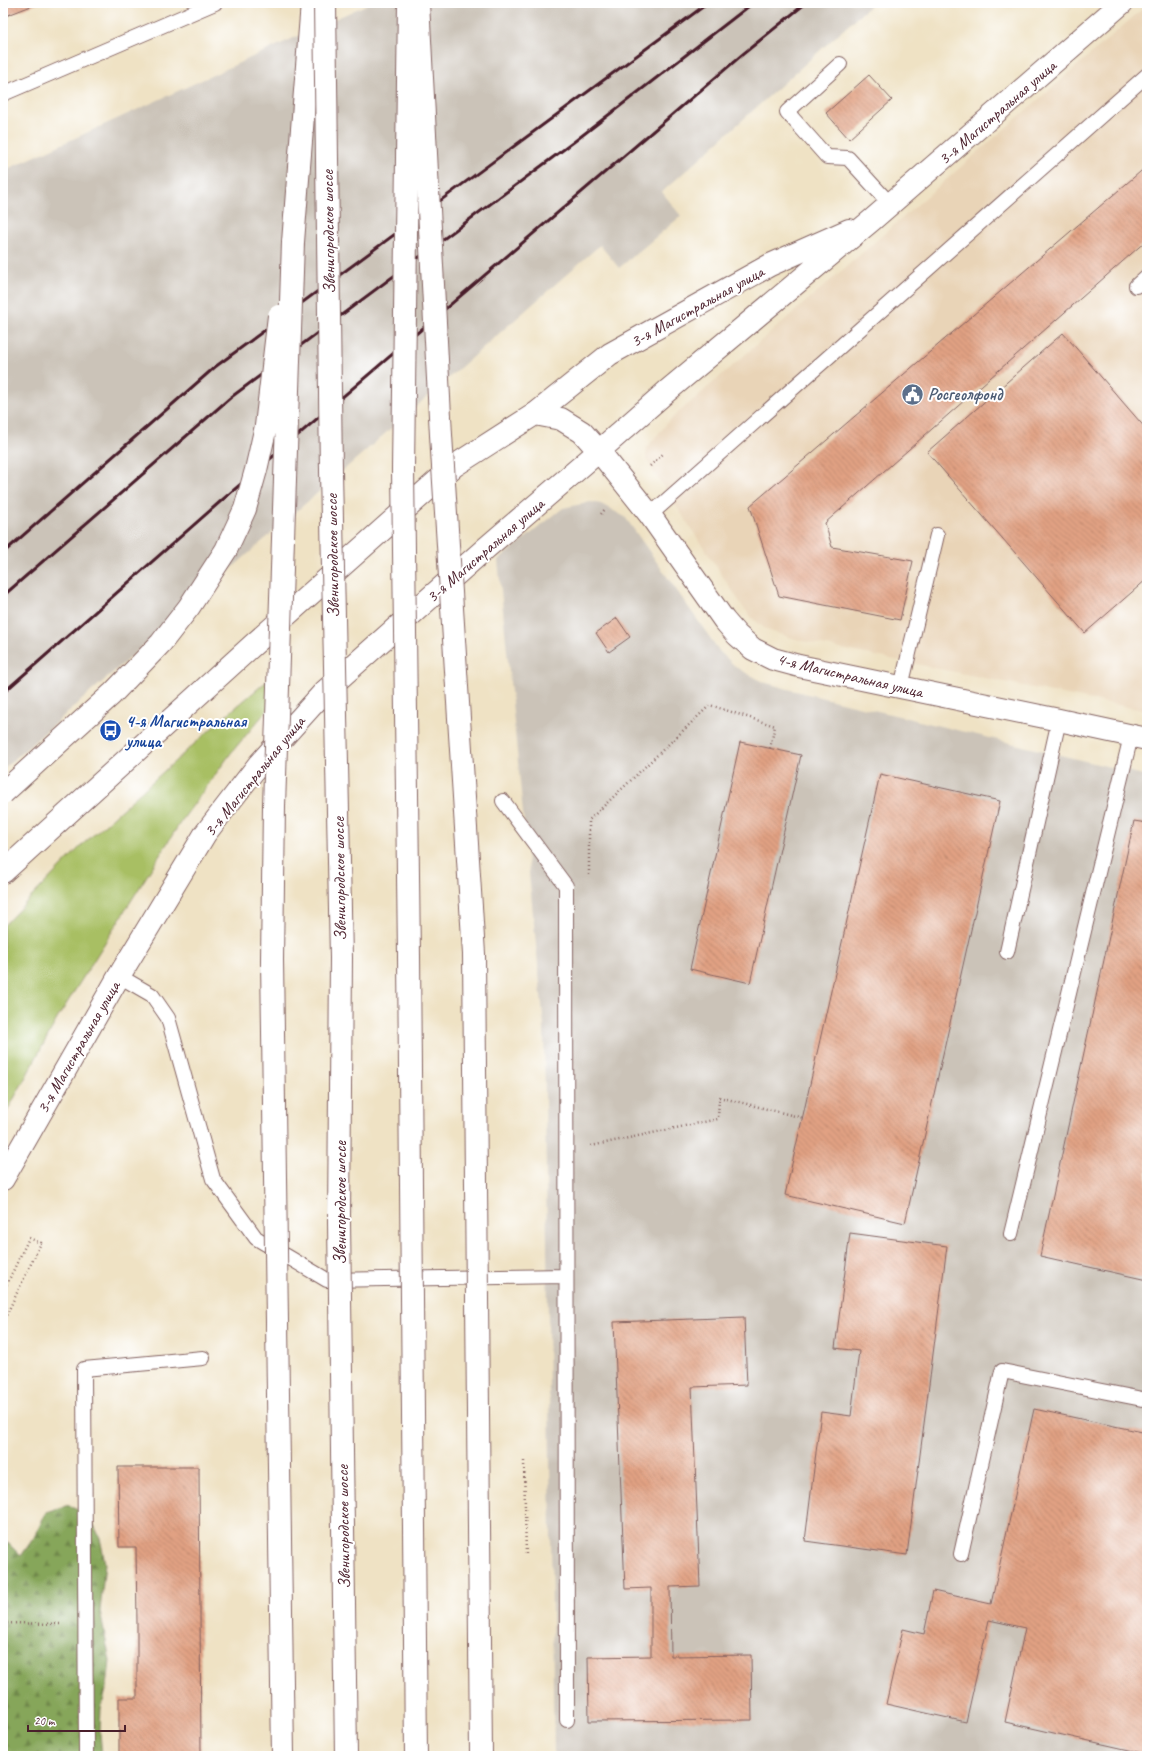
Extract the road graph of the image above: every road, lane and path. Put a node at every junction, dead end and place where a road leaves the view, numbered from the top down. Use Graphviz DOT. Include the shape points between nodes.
graph roads {
  1 [pos="215,3"];
  2 [pos="312,3"];
  3 [pos="325,3"];
  4 [pos="409,3"];
  5 [pos="418,3"];
  6 [pos="1122,3"];
  7 [pos="199,7"];
  8 [pos="840,64"];
  9 [pos="1147,75"];
  10 [pos="3,94"];
  11 [pos="890,204"];
  12 [pos="872,220"];
  13 [pos="293,242"];
  14 [pos="1147,276"];
  15 [pos="1136,286"];
  16 [pos="535,414"];
  17 [pos="600,451"];
  18 [pos="663,454"];
  19 [pos="650,466"];
  20 [pos="606,508"];
  21 [pos="601,514"];
  22 [pos="650,515"];
  23 [pos="937,535"];
  24 [pos="901,688"];
  25 [pos="1059,720"];
  26 [pos="1139,738"];
  27 [pos="770,748"];
  28 [pos="3,793"];
  29 [pos="504,801"];
  30 [pos="3,872"];
  31 [pos="589,876"];
  32 [pos="1007,952"];
  33 [pos="118,976"];
  34 [pos="803,1118"];
  35 [pos="589,1146"];
  36 [pos="3,1179"];
  37 [pos="1012,1234"];
  38 [pos="566,1276"];
  39 [pos="3,1292"];
  40 [pos="3,1322"];
  41 [pos="203,1358"];
  42 [pos="1147,1400"];
  43 [pos="524,1461"];
  44 [pos="961,1554"];
  45 [pos="526,1556"];
  46 [pos="3,1623"];
  47 [pos="85,1625"];
  48 [pos="566,1720"];
  49 [pos="86,1756"];
  50 [pos="283,1756"];
  51 [pos="346,1756"];
  52 [pos="416,1756"];
  53 [pos="481,1756"];
  1 -- 7 [label="lane"];
  2 -- 13 [label="main road"];
  3 -- 51 [label="main road, Звенигородское шоссе, bridge" via="341,958 339,1221"];
  4 -- 52 [label="main road, bridge" via="403,469"];
  5 -- 53 [label="main road, bridge" via="437,380 474,954"];
  6 -- 11 [label="main road, 3-я Магистральная улица"];
  7 -- 10 [label="lane"];
  8 -- 11 [label="lane" via="787,112 827,156 848,158"];
  9 -- 22 [label="lane"];
  11 -- 12 [label="main road, 3-я Магистральная улица"];
  12 -- 16 [label="main road, 3-я Магистральная улица" via="770,265 610,354"];
  12 -- 17 [label="main road, 3-я Магистральная улица" via="666,392"];
  13 -- 28 [label="main road, bridge" via="276,328 266,426 245,509 226,550 189,607 161,643 112,694"];
  13 -- 50 [label="main road, bridge" via="272,960"];
  14 -- 15 [label="lane"];
  16 -- 17 [label="main road" via="561,419 582,432"];
  16 -- 30 [label="main road, 3-я Магистральная улица" via="454,466"];
  17 -- 22 [label="main road, 4-я Магистральная улица"];
  17 -- 33 [label="main road, 3-я Магистральная улица" via="324,692 259,764 205,834"];
  18 -- 19 [label="path"];
  20 -- 21 [label="path"];
  22 -- 24 [label="main road, 4-я Магистральная улица" via="724,620 753,649 773,659 799,666"];
  23 -- 24 [label="lane"];
  24 -- 25 [label="main road, 4-я Магистральная улица"];
  25 -- 26 [label="main road, 4-я Магистральная улица"];
  25 -- 32 [label="lane"];
  26 -- 37 [label="lane"];
  27 -- 31 [label="path" via="775,726 710,705 589,820"];
  29 -- 38 [label="lane" via="566,886"];
  33 -- 36 [label="main road, 3-я Магистральная улица"];
  33 -- 38 [label="lane" via="152,995 168,1018 213,1179 256,1238 327,1280"];
  34 -- 35 [label="path" via="719,1097 718,1119"];
  38 -- 48 [label="lane"];
  39 -- 40 [label="path" via="29,1238 41,1243"];
  41 -- 47 [label="lane" via="84,1369"];
  42 -- 44 [label="lane" via="1002,1371"];
  43 -- 45 [label="path"];
  46 -- 47 [label="path"];
  47 -- 49 [label="lane"];
}
